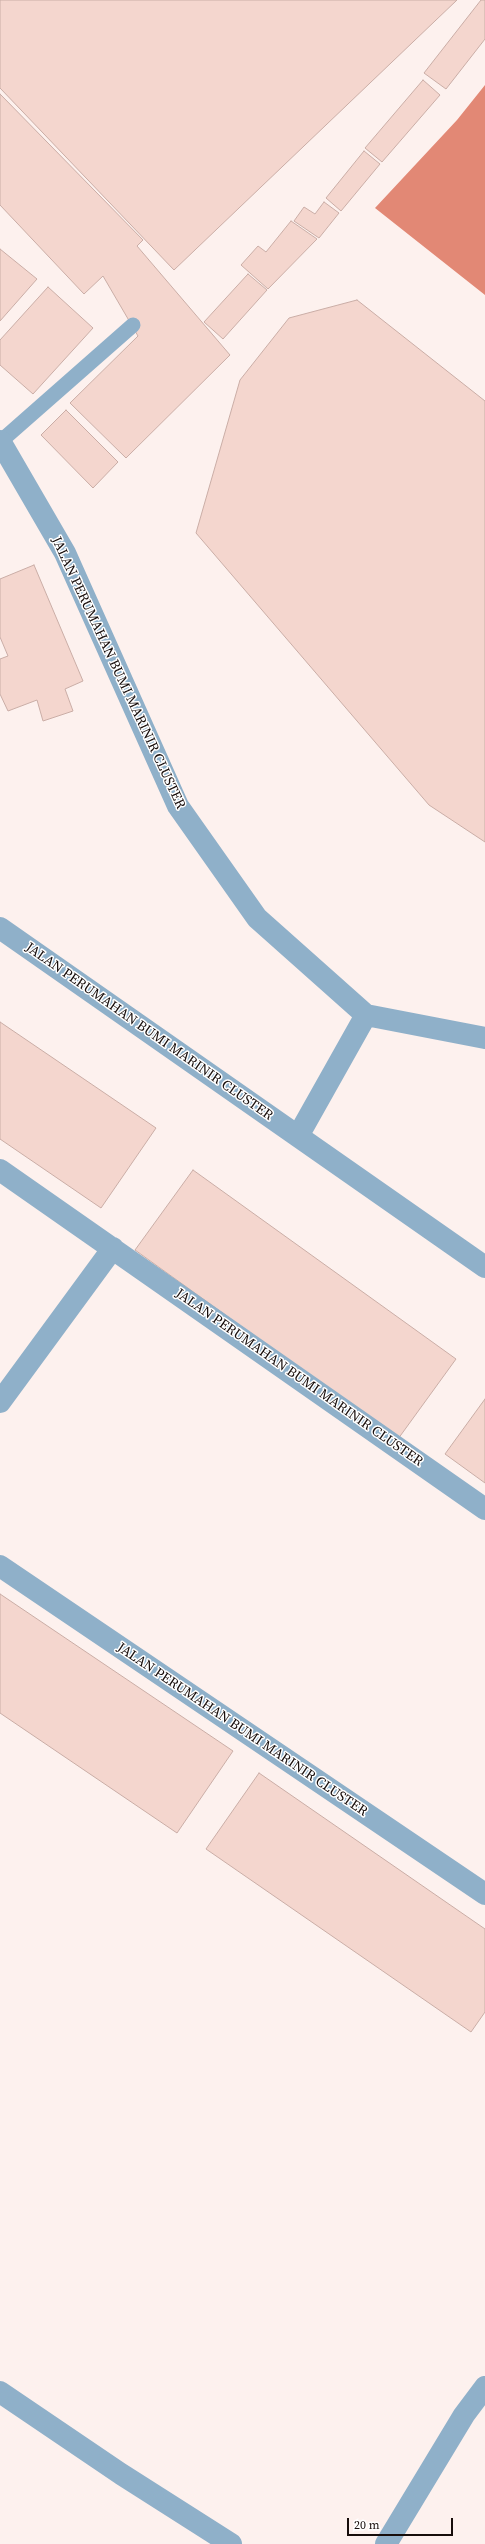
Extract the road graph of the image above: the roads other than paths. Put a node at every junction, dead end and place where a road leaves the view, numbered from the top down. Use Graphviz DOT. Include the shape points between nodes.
graph roads {
  1 [pos="133,324"];
  2 [pos="0,441"];
  3 [pos="0,928"];
  4 [pos="366,1015"];
  5 [pos="485,1038"];
  6 [pos="298,1136"];
  7 [pos="0,1170"];
  8 [pos="112,1248"];
  9 [pos="485,1267"];
  10 [pos="0,1402"];
  11 [pos="485,1508"];
  12 [pos="0,1566"];
  13 [pos="485,1894"];
  14 [pos="485,2387"];
  15 [pos="0,2392"];
  16 [pos="230,2544"];
  17 [pos="386,2544"];
  1 -- 2 [label="lane"];
  2 -- 4 [label="street, JALAN PERUMAHAN BUMI MARINIR CLUSTER" via="65,553 178,806 257,918"];
  3 -- 6 [label="street, JALAN PERUMAHAN BUMI MARINIR CLUSTER"];
  4 -- 5 [label="street"];
  4 -- 6 [label="street"];
  6 -- 9 [label="street, JALAN PERUMAHAN BUMI MARINIR CLUSTER"];
  7 -- 8 [label="street, JALAN PERUMAHAN BUMI MARINIR CLUSTER"];
  8 -- 10 [label="street"];
  8 -- 11 [label="street, JALAN PERUMAHAN BUMI MARINIR CLUSTER"];
  12 -- 13 [label="street, JALAN PERUMAHAN BUMI MARINIR CLUSTER"];
  14 -- 17 [label="street" via="464,2415"];
  15 -- 16 [label="street"];
}
